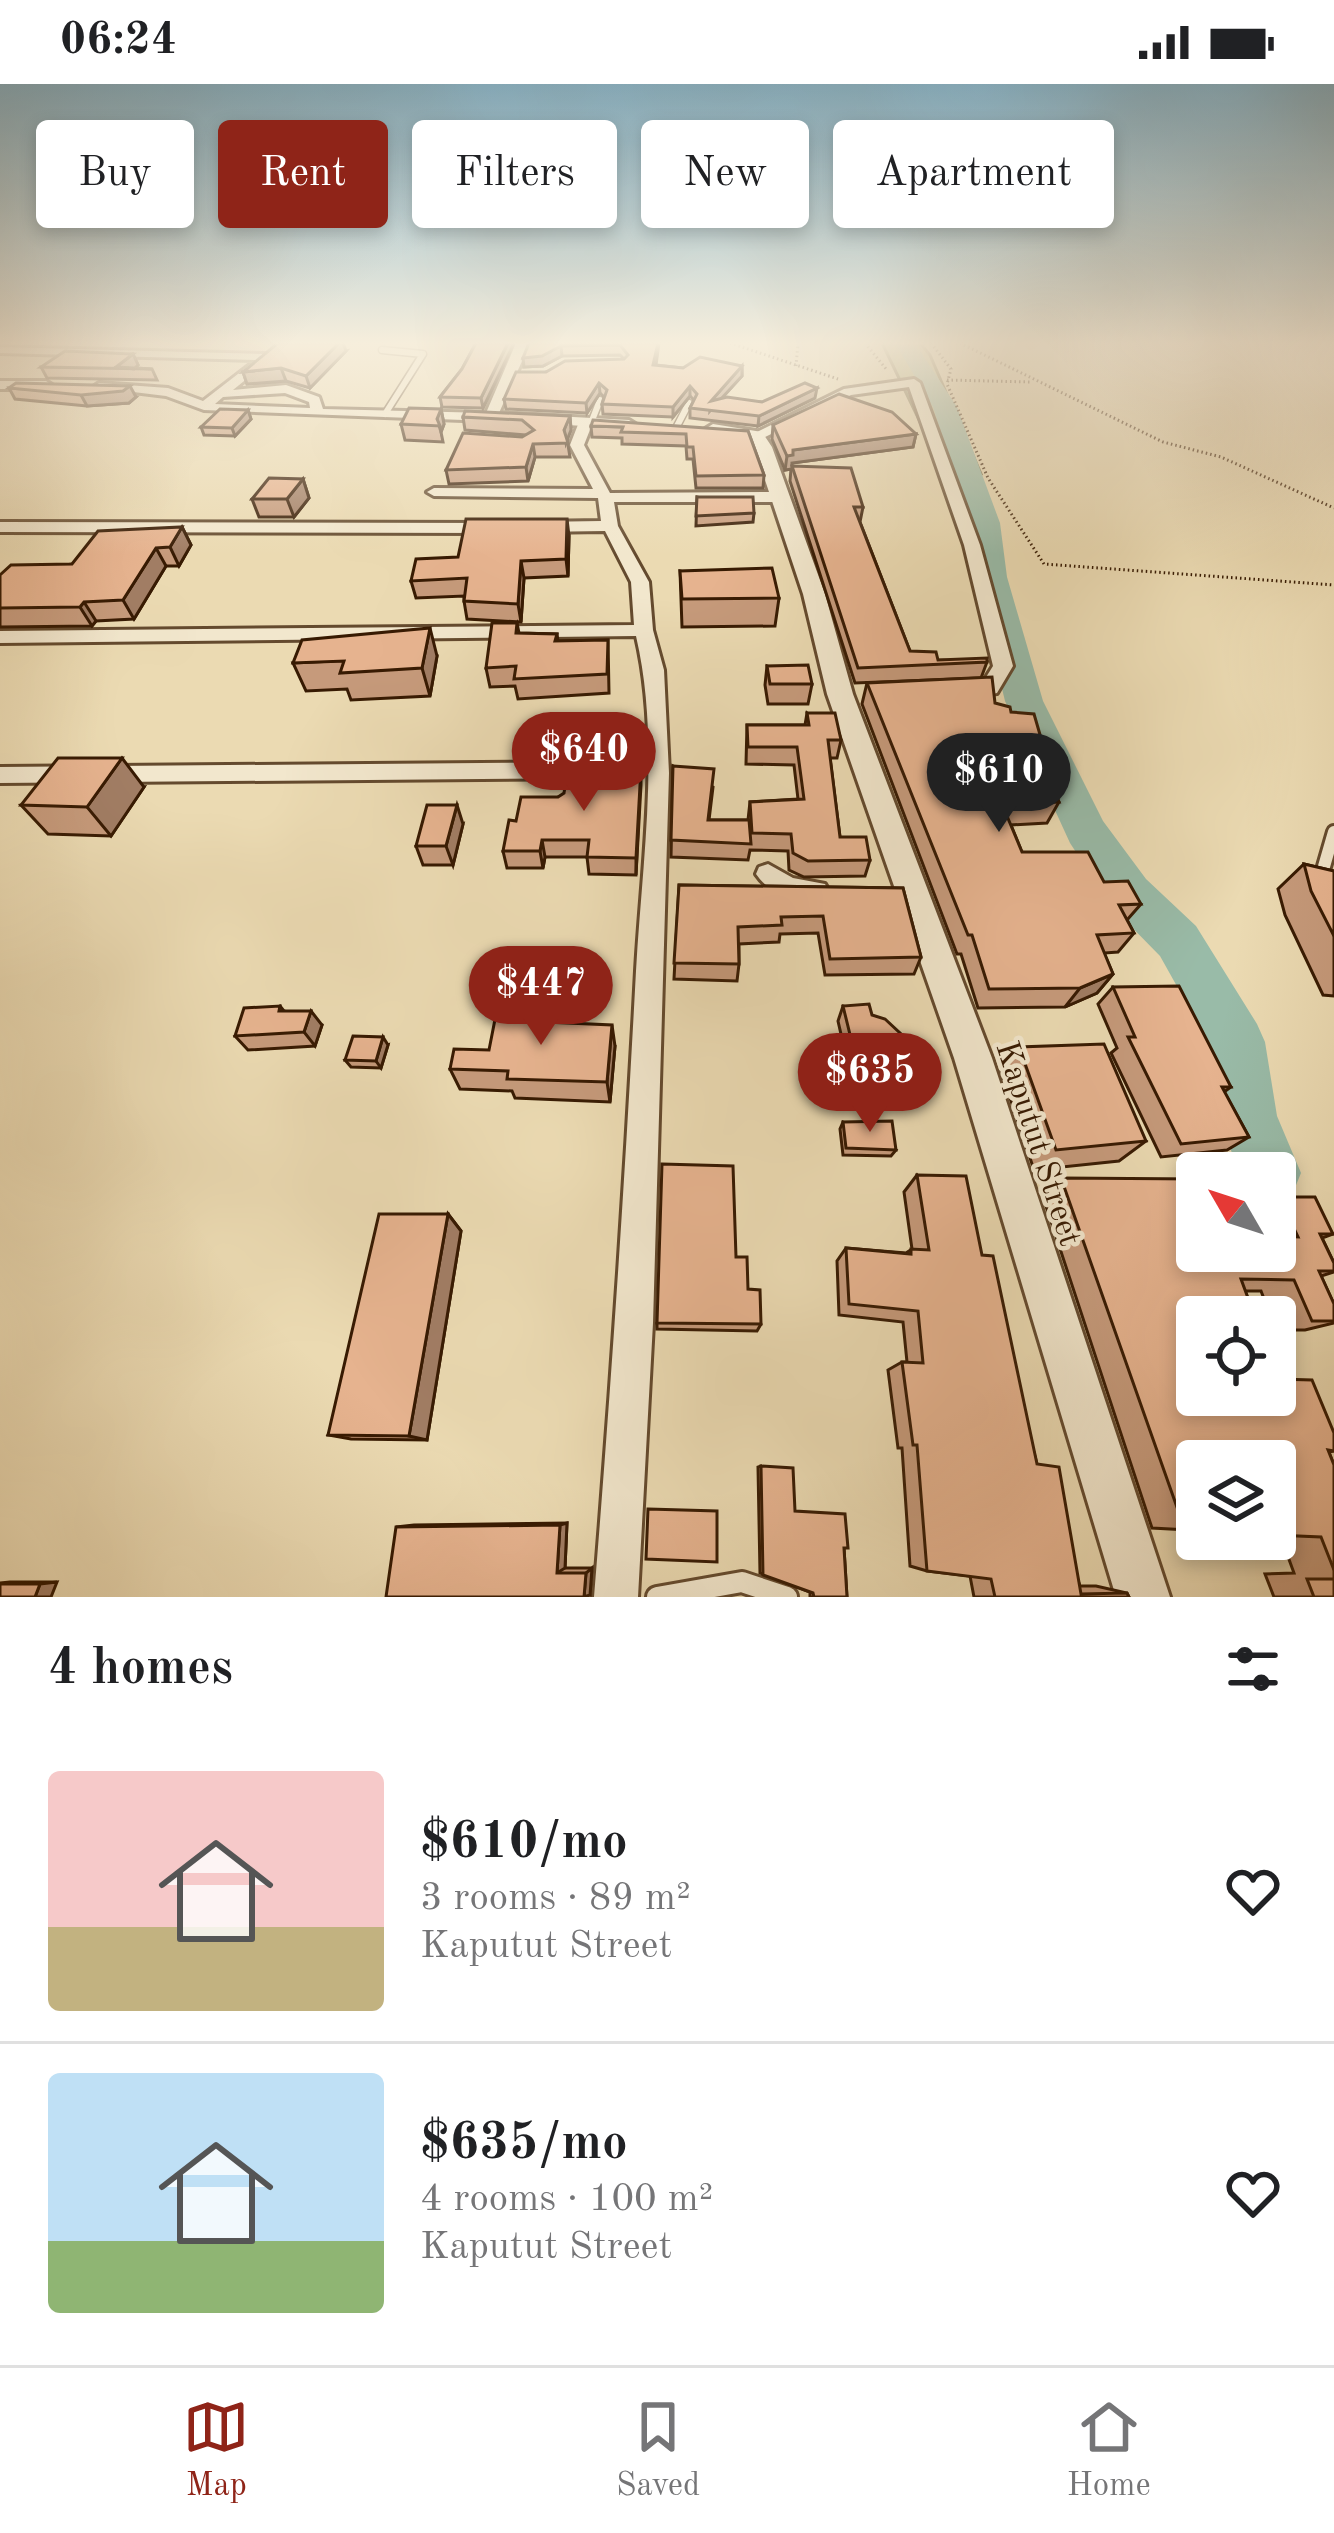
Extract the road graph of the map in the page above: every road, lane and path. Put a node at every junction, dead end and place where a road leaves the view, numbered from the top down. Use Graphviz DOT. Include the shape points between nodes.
graph roads {
  1 [pos="376,414"];
  2 [pos="385,414"];
  3 [pos="478,414"];
  4 [pos="803,414"];
  5 [pos="925,414"];
  6 [pos="961,414"];
  7 [pos="1102,414"];
  8 [pos="592,415"];
  9 [pos="475,417"];
  10 [pos="451,433"];
  11 [pos="756,436"];
  12 [pos="434,492"];
  13 [pos="604,496"];
  14 [pos="779,497"];
  15 [pos="1334,508"];
  16 [pos="610,526"];
  17 [pos="0,527"];
  18 [pos="1334,585"];
  19 [pos="644,630"];
  20 [pos="0,637"];
  21 [pos="951,692"];
  22 [pos="639,772"];
  23 [pos="0,775"];
  24 [pos="1334,832"];
  25 [pos="1323,870"];
  26 [pos="768,874"];
  27 [pos="840,892"];
  28 [pos="616,1597"];
  29 [pos="657,1597"];
  30 [pos="787,1597"];
  31 [pos="1142,1597"];
  1 -- 2 [label="street"];
  2 -- 9 [label="street"];
  3 -- 9 [label="street"];
  4 -- 11 [label="street"];
  5 -- 21 [label="street" via="972,545 1003,666 990,688"];
  6 -- 18 [label="path" via="988,478 1044,564"];
  7 -- 15 [label="path"];
  8 -- 9 [label="street"];
  8 -- 11 [label="street" via="683,415"];
  8 -- 13 [label="street" via="577,445"];
  9 -- 10 [label="street"];
  11 -- 14 [label="street, Kaputut Street"];
  12 -- 13 [label="street"];
  13 -- 14 [label="street"];
  13 -- 16 [label="street"];
  14 -- 31 [label="street, Kaputut Street" via="852,694 903,891 973,1058"];
  16 -- 17 [label="street"];
  16 -- 19 [label="street" via="640,582"];
  19 -- 20 [label="street"];
  19 -- 22 [label="street" via="654,670"];
  22 -- 23 [label="street"];
  22 -- 28 [label="street" via="635,1323"];
  24 -- 25 [label="lane"];
  26 -- 27 [label="street" via="788,888"];
  29 -- 30 [label="lane" via="742,1582"];
}
